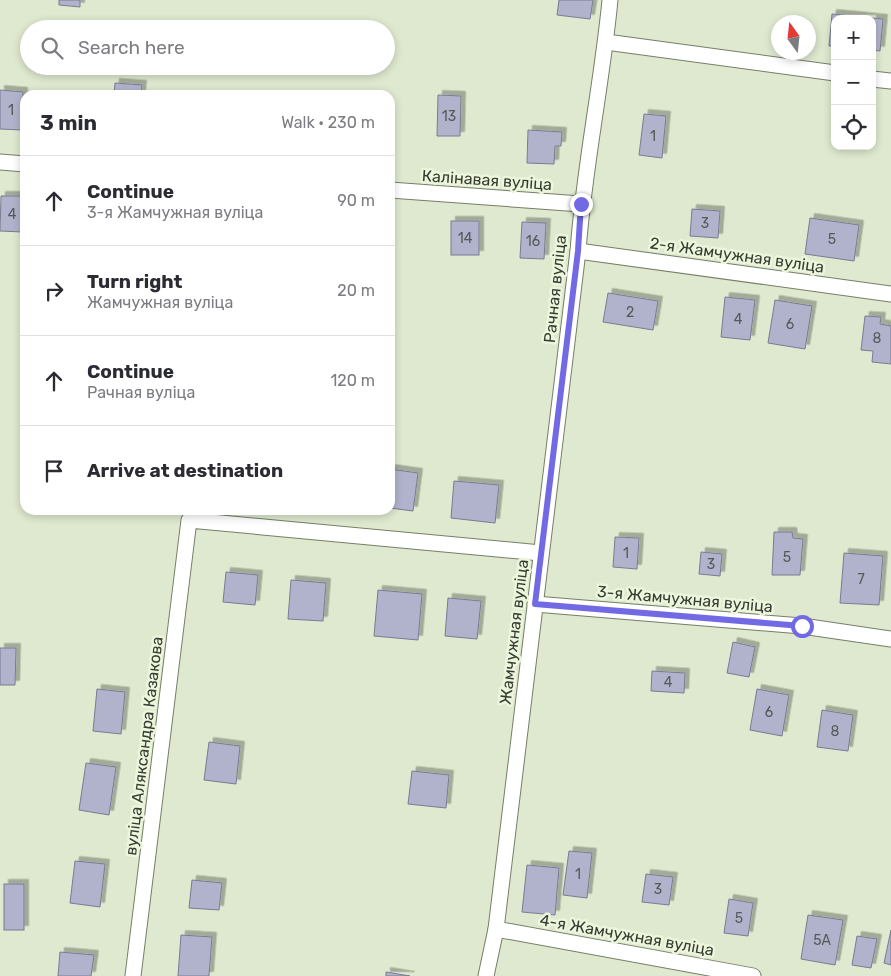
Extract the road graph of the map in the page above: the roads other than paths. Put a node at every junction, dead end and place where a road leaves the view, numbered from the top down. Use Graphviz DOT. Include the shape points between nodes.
graph roads {
  1 [pos="610,0"];
  2 [pos="606,42"];
  3 [pos="831,72"];
  4 [pos="876,79"];
  5 [pos="891,81"];
  6 [pos="0,162"];
  7 [pos="20,164"];
  8 [pos="395,190"];
  9 [pos="581,204"];
  10 [pos="578,251"];
  11 [pos="891,294"];
  12 [pos="189,520"];
  13 [pos="541,553"];
  14 [pos="535,604"];
  15 [pos="891,639"];
  16 [pos="496,929"];
  17 [pos="134,976"];
  18 [pos="486,976"];
  19 [pos="752,976"];
  1 -- 2 [label="street, Рачная вуліца"];
  2 -- 3 [label="street"];
  2 -- 9 [label="street, Рачная вуліца"];
  4 -- 5 [label="street"];
  6 -- 7 [label="street"];
  8 -- 9 [label="street, Калінавая вуліца"];
  9 -- 10 [label="street, Рачная вуліца"];
  10 -- 11 [label="street, 2-я Жамчужная вуліца"];
  10 -- 13 [label="street, Рачная вуліца"];
  12 -- 13 [label="street, Жамчужная вуліца"];
  12 -- 17 [label="street, вуліца Аляксандра Казакова"];
  13 -- 14 [label="street, Жамчужная вуліца"];
  14 -- 15 [label="street, 3-я Жамчужная вуліца" via="802,626"];
  14 -- 16 [label="street, Жамчужная вуліца"];
  16 -- 18 [label="street, Жамчужная вуліца"];
  16 -- 19 [label="street, 4-я Жамчужная вуліца"];
}
